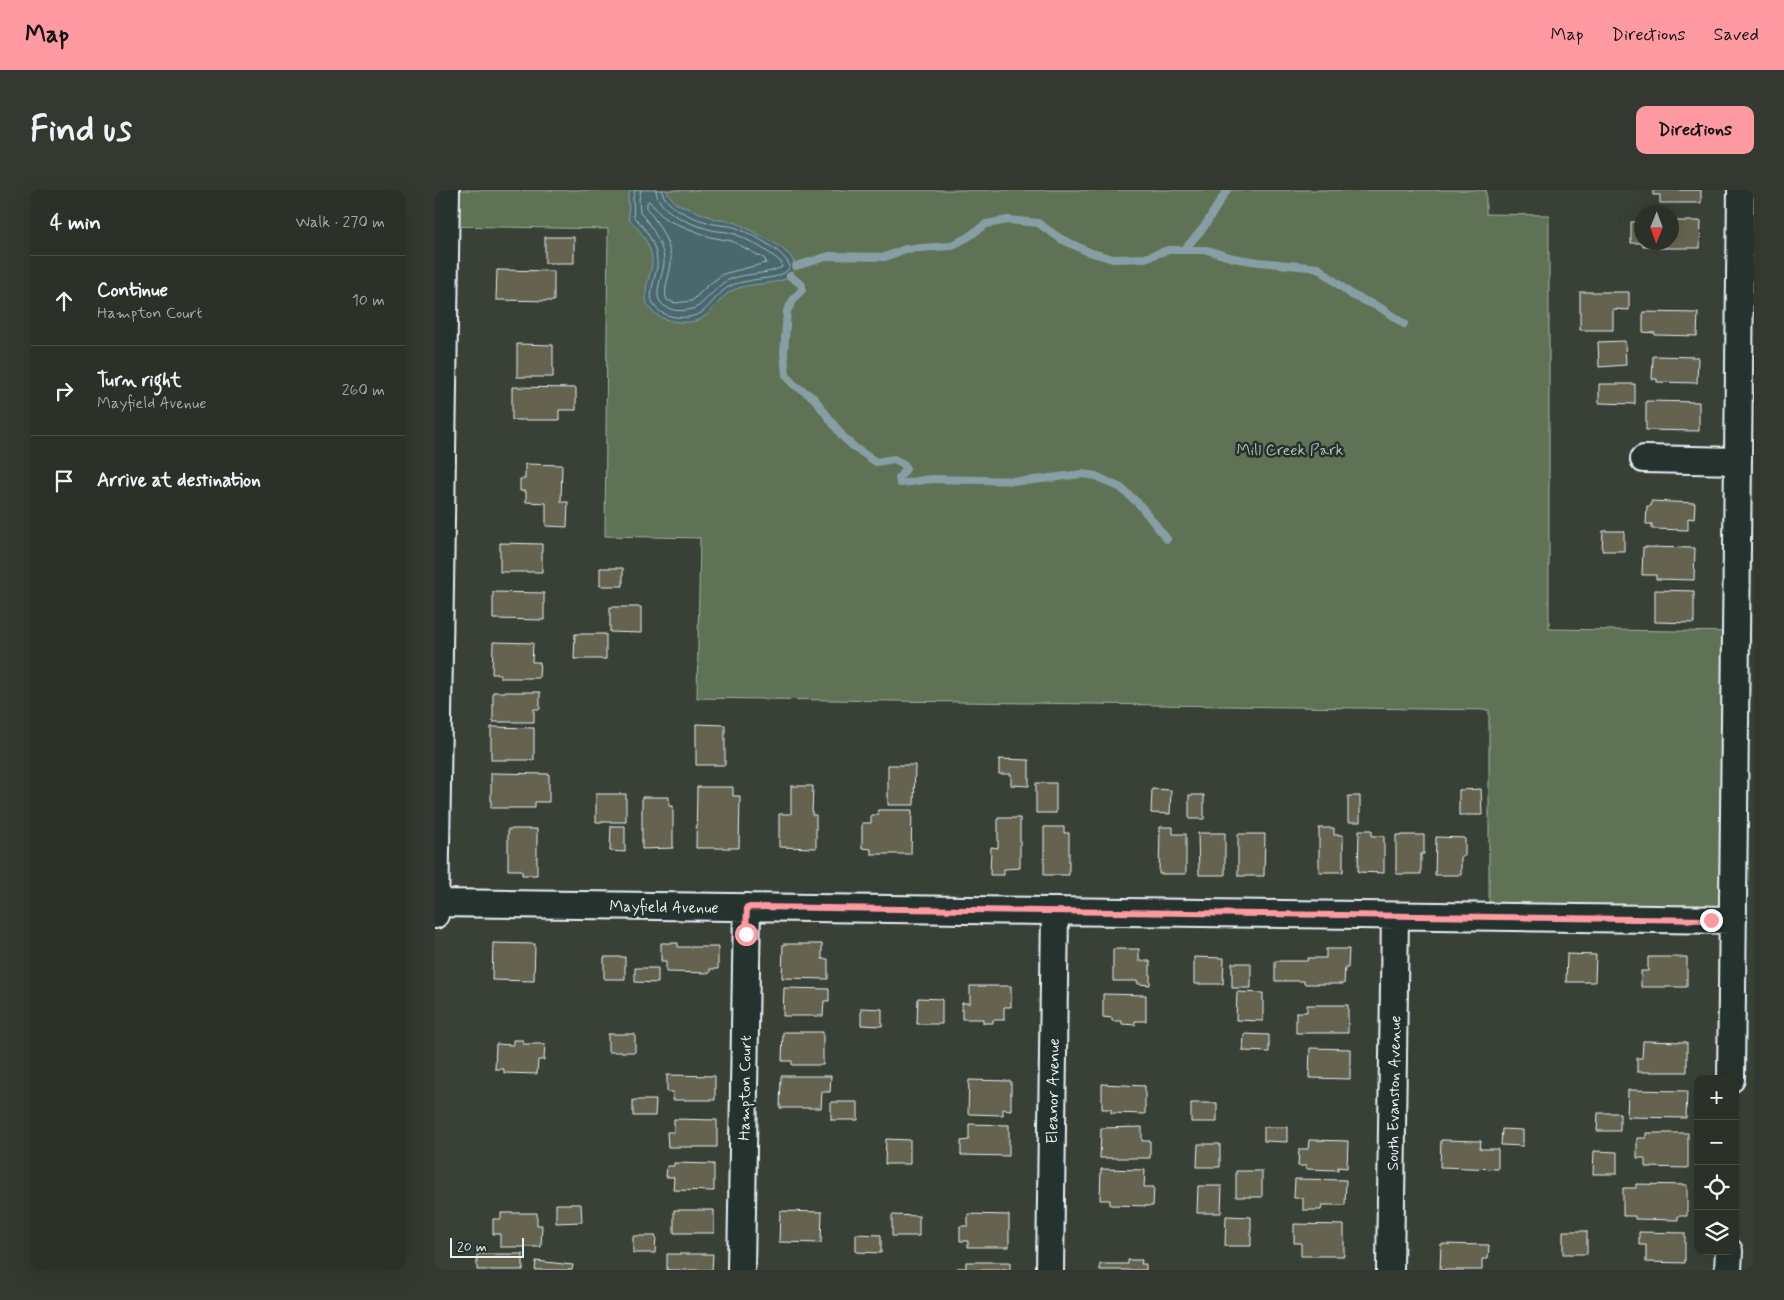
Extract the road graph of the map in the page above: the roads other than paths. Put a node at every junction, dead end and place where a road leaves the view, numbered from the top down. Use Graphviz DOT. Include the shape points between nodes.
graph roads {
  1 [pos="446,190"];
  2 [pos="1741,190"];
  3 [pos="1644,459"];
  4 [pos="1738,461"];
  5 [pos="437,663"];
  6 [pos="435,903"];
  7 [pos="747,907"];
  8 [pos="1055,911"];
  9 [pos="435,916"];
  10 [pos="1395,916"];
  11 [pos="1733,920"];
  12 [pos="1731,1075"];
  13 [pos="1729,1255"];
  14 [pos="741,1270"];
  15 [pos="1050,1270"];
  16 [pos="1390,1270"];
  17 [pos="1728,1270"];
  1 -- 5 [label="street"];
  2 -- 4 [label="street"];
  3 -- 4 [label="street"];
  4 -- 11 [label="street"];
  5 -- 6 [label="street"];
  6 -- 7 [label="street, Mayfield Avenue"];
  6 -- 9 [label="street"];
  7 -- 8 [label="street, Mayfield Avenue"];
  7 -- 14 [label="street, Hampton Court"];
  8 -- 10 [label="street, Mayfield Avenue"];
  8 -- 15 [label="street, Eleanor Avenue"];
  10 -- 11 [label="street, Mayfield Avenue"];
  10 -- 16 [label="street, South Evanston Avenue"];
  11 -- 12 [label="street"];
  13 -- 17 [label="street"];
}
